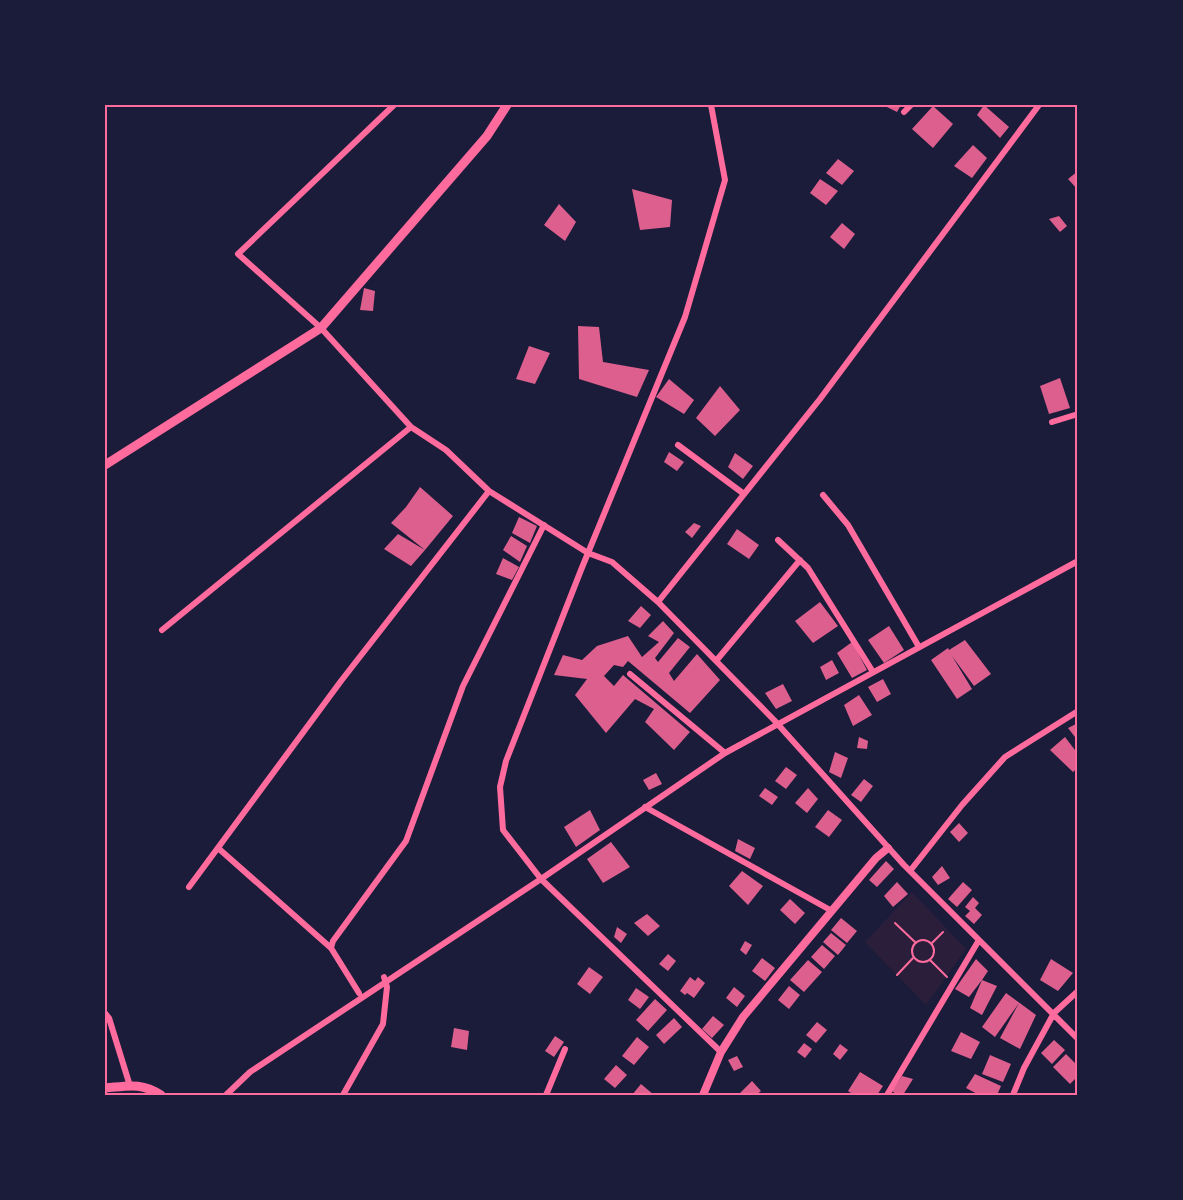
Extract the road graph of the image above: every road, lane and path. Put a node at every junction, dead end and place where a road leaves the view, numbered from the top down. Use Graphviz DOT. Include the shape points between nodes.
graph roads {
  1 [pos="394,105"];
  2 [pos="507,105"];
  3 [pos="711,105"];
  4 [pos="911,105"];
  5 [pos="1039,105"];
  6 [pos="904,112"];
  7 [pos="321,328"];
  8 [pos="1078,414"];
  9 [pos="1052,422"];
  10 [pos="411,427"];
  11 [pos="678,445"];
  12 [pos="105,465"];
  13 [pos="489,491"];
  14 [pos="744,494"];
  15 [pos="823,495"];
  16 [pos="544,525"];
  17 [pos="778,540"];
  18 [pos="588,553"];
  19 [pos="800,560"];
  20 [pos="1078,561"];
  21 [pos="658,602"];
  22 [pos="162,630"];
  23 [pos="919,647"];
  24 [pos="716,661"];
  25 [pos="873,672"];
  26 [pos="630,674"];
  27 [pos="1078,711"];
  28 [pos="725,753"];
  29 [pos="645,807"];
  30 [pos="218,848"];
  31 [pos="888,848"];
  32 [pos="910,871"];
  33 [pos="541,879"];
  34 [pos="189,887"];
  35 [pos="832,911"];
  36 [pos="895,923"];
  37 [pos="944,932"];
  38 [pos="979,940"];
  39 [pos="915,943"];
  40 [pos="932,943"];
  41 [pos="331,948"];
  42 [pos="914,958"];
  43 [pos="930,960"];
  44 [pos="897,975"];
  45 [pos="947,976"];
  46 [pos="384,977"];
  47 [pos="1078,991"];
  48 [pos="359,993"];
  49 [pos="105,1013"];
  50 [pos="1054,1013"];
  51 [pos="1078,1039"];
  52 [pos="565,1049"];
  53 [pos="721,1052"];
  54 [pos="130,1086"];
  55 [pos="105,1088"];
  56 [pos="161,1095"];
  57 [pos="226,1095"];
  58 [pos="343,1095"];
  59 [pos="546,1095"];
  60 [pos="703,1095"];
  61 [pos="887,1095"];
  62 [pos="1013,1095"];
  1 -- 7 [label="street" via="238,254"];
  2 -- 7 [label="main road" via="487,136"];
  3 -- 18 [label="street" via="724,180 685,317"];
  4 -- 6 [label="street"];
  5 -- 14 [label="street" via="820,399"];
  7 -- 10 [label="street"];
  7 -- 12 [label="main road"];
  8 -- 9 [label="street"];
  10 -- 13 [label="street" via="446,450"];
  10 -- 22 [label="street"];
  11 -- 14 [label="street"];
  13 -- 16 [label="street"];
  13 -- 30 [label="street" via="341,681"];
  14 -- 21 [label="street"];
  15 -- 23 [label="street" via="848,525"];
  16 -- 18 [label="street"];
  16 -- 41 [label="street" via="463,686 406,841"];
  17 -- 19 [label="street"];
  18 -- 21 [label="street" via="612,562"];
  18 -- 33 [label="street" via="506,761 500,787 503,830"];
  19 -- 24 [label="street"];
  19 -- 25 [label="street"];
  20 -- 23 [label="street"];
  21 -- 24 [label="street"];
  23 -- 25 [label="street"];
  24 -- 31 [label="street"];
  25 -- 28 [label="street"];
  26 -- 28 [label="street"];
  27 -- 32 [label="street" via="1005,757"];
  28 -- 29 [label="street"];
  29 -- 33 [label="street"];
  29 -- 35 [label="street"];
  30 -- 34 [label="street"];
  30 -- 41 [label="street"];
  31 -- 32 [label="street"];
  31 -- 35 [label="street"];
  32 -- 38 [label="street"];
  33 -- 53 [label="street"];
  33 -- 57 [label="street" via="250,1072"];
  35 -- 53 [label="street" via="743,1017"];
  36 -- 39 [label="path"];
  37 -- 40 [label="path"];
  38 -- 50 [label="street"];
  38 -- 61 [label="street"];
  39 -- 40 [label="path"];
  39 -- 42 [label="path"];
  40 -- 43 [label="path" via="934,953"];
  41 -- 48 [label="street"];
  42 -- 43 [label="path" via="921,962"];
  42 -- 44 [label="path"];
  43 -- 45 [label="path"];
  46 -- 58 [label="street" via="387,987 383,1024"];
  47 -- 50 [label="street"];
  49 -- 54 [label="street" via="110,1018"];
  50 -- 51 [label="street"];
  50 -- 62 [label="street"];
  52 -- 59 [label="street"];
  53 -- 60 [label="street"];
  54 -- 55 [label="main road"];
  54 -- 56 [label="main road" via="139,1085"];
}
